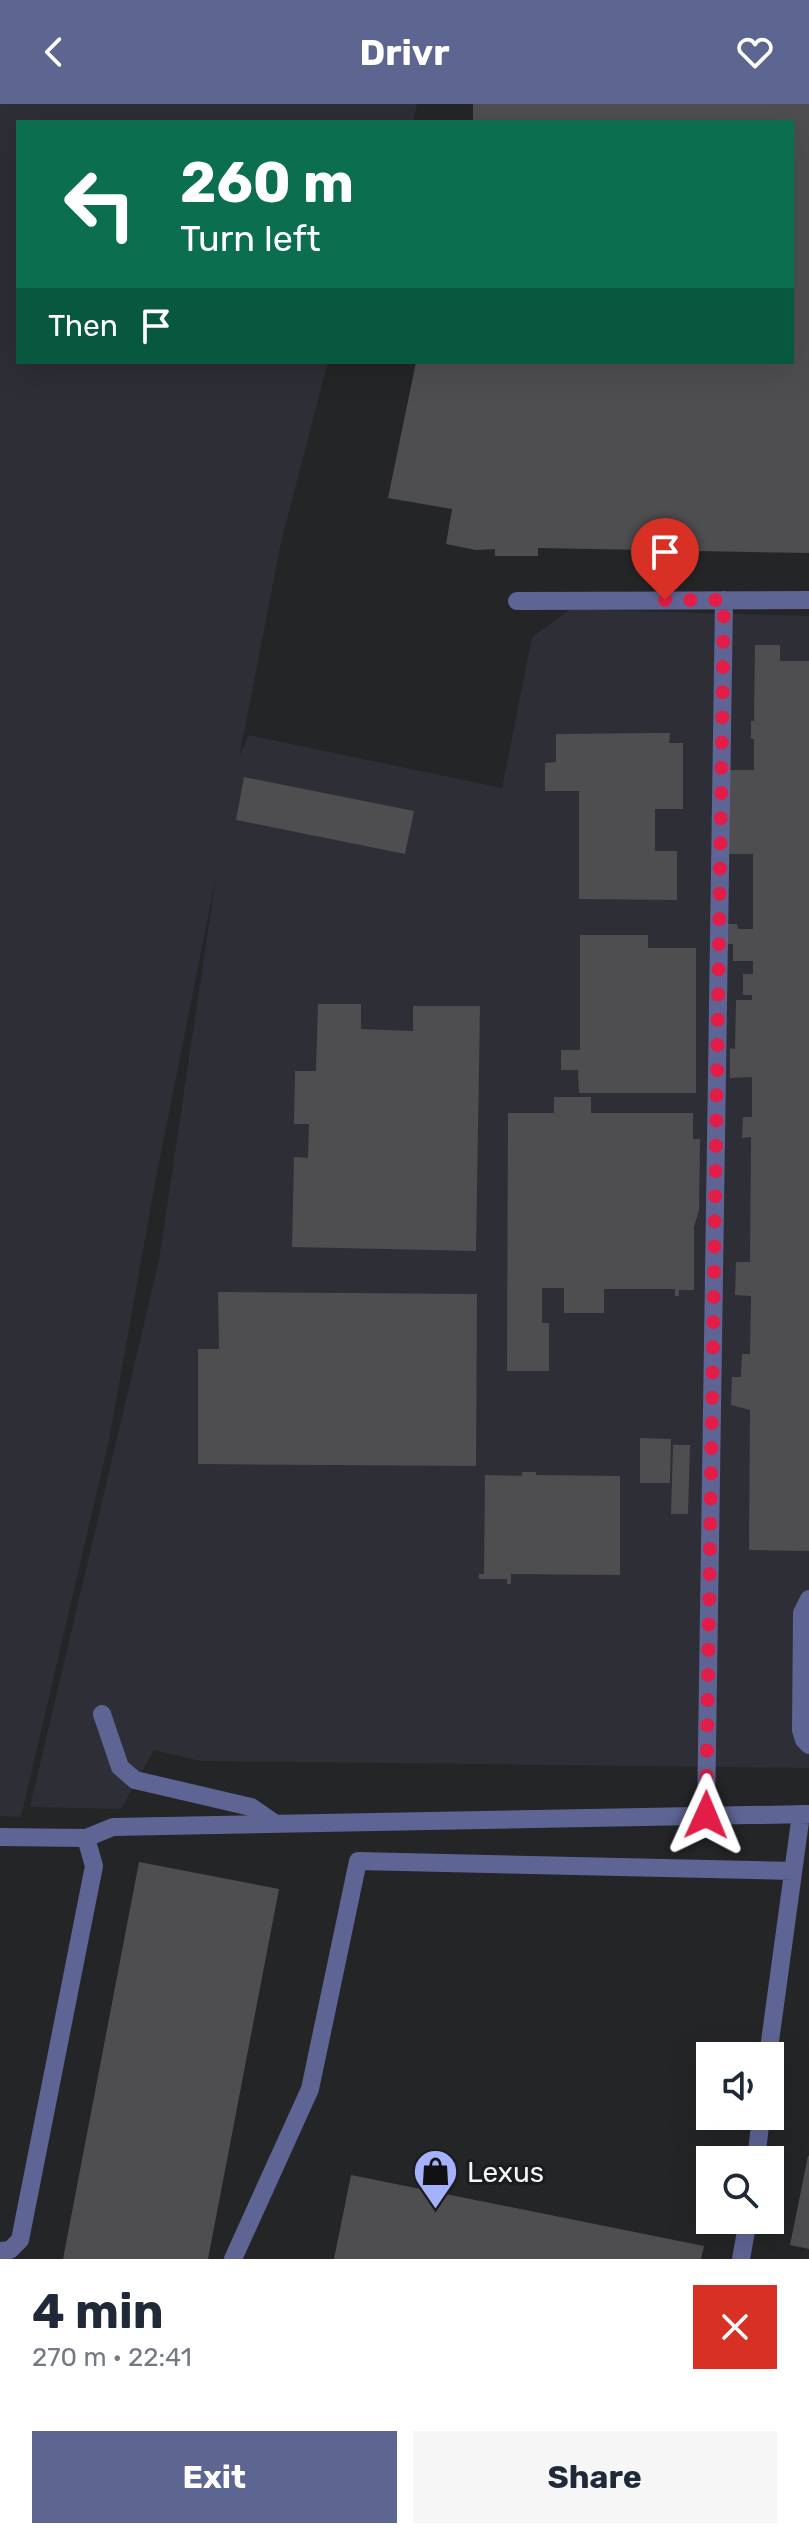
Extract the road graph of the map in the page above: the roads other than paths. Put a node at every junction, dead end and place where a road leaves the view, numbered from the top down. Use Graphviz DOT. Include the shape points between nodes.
graph roads {
  1 [pos="724,600"];
  2 [pos="809,600"];
  3 [pos="517,601"];
  4 [pos="809,1599"];
  5 [pos="102,1714"];
  6 [pos="809,1745"];
  7 [pos="805,1814"];
  8 [pos="706,1815"];
  9 [pos="274,1823"];
  10 [pos="0,1837"];
  11 [pos="86,1838"];
  12 [pos="793,1871"];
  13 [pos="770,2042"];
  14 [pos="745,2234"];
  15 [pos="0,2251"];
  16 [pos="233,2259"];
  17 [pos="741,2259"];
  1 -- 2 [label="lane"];
  1 -- 3 [label="lane"];
  1 -- 8 [label="lane"];
  4 -- 6 [label="lane" via="802,1613 801,1730"];
  5 -- 9 [label="lane" via="120,1767 135,1780 251,1807"];
  7 -- 8 [label="lane"];
  7 -- 12 [label="lane"];
  8 -- 9 [label="lane"];
  9 -- 11 [label="lane" via="113,1827"];
  10 -- 11 [label="lane"];
  11 -- 15 [label="lane" via="94,1866 20,2240"];
  12 -- 13 [label="lane"];
  12 -- 16 [label="lane" via="358,1861 310,2089"];
  14 -- 17 [label="lane"];
}
